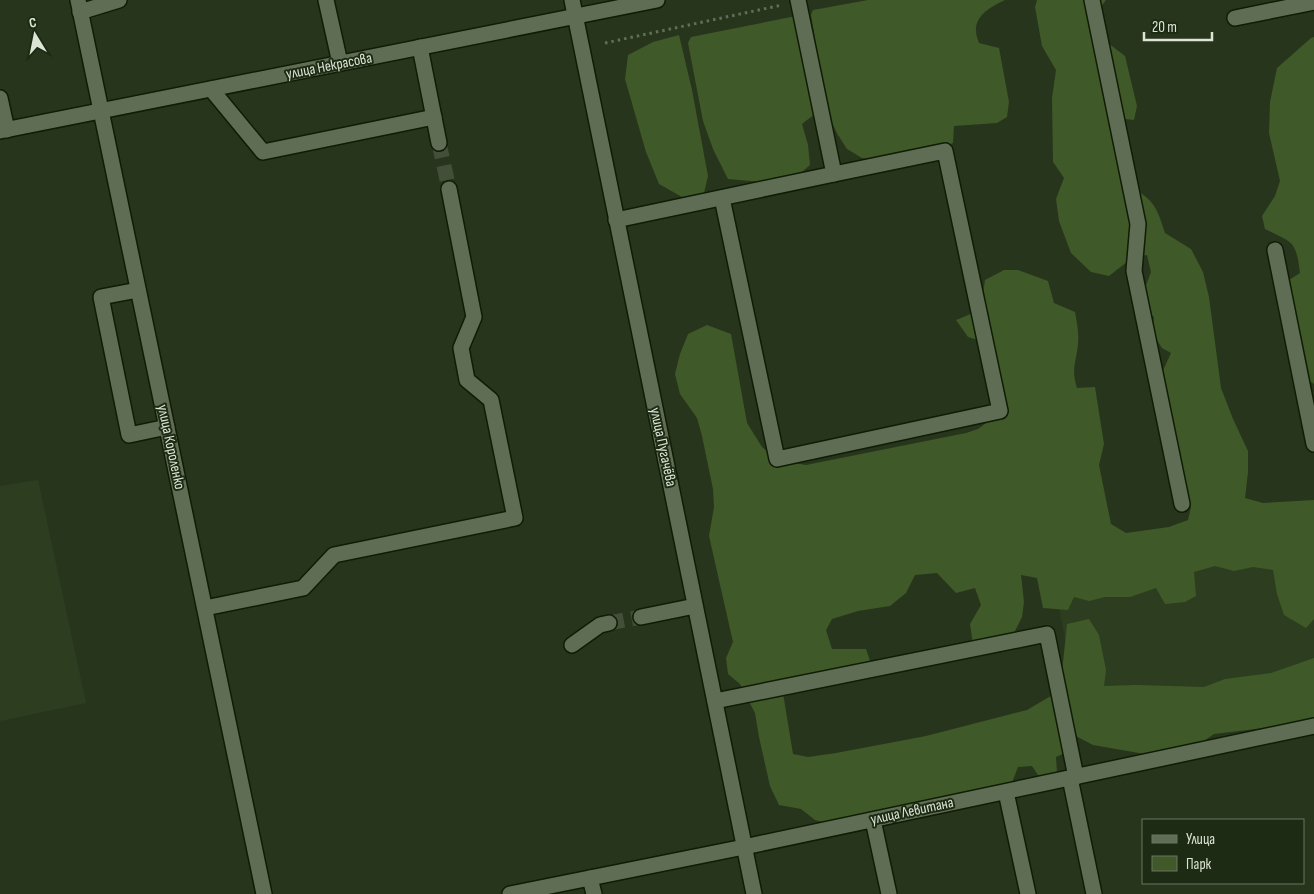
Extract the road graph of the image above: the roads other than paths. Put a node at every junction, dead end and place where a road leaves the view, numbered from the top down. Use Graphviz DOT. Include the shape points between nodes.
graph roads {
  1 [pos="119,0"];
  2 [pos="326,0"];
  3 [pos="572,0"];
  4 [pos="657,0"];
  5 [pos="1092,0"];
  6 [pos="798,1"];
  7 [pos="1314,2"];
  8 [pos="79,6"];
  9 [pos="575,16"];
  10 [pos="1235,18"];
  11 [pos="420,47"];
  12 [pos="340,63"];
  13 [pos="211,89"];
  14 [pos="0,98"];
  15 [pos="101,111"];
  16 [pos="434,117"];
  17 [pos="3,130"];
  18 [pos="439,143"];
  19 [pos="834,174"];
  20 [pos="449,189"];
  21 [pos="722,198"];
  22 [pos="616,220"];
  23 [pos="1275,250"];
  24 [pos="138,290"];
  25 [pos="167,427"];
  26 [pos="1314,444"];
  27 [pos="1182,504"];
  28 [pos="695,606"];
  29 [pos="205,608"];
  30 [pos="641,617"];
  31 [pos="609,623"];
  32 [pos="572,645"];
  33 [pos="715,702"];
  34 [pos="1314,726"];
  35 [pos="1073,777"];
  36 [pos="1006,792"];
  37 [pos="873,820"];
  38 [pos="744,847"];
  39 [pos="590,878"];
  40 [pos="264,894"];
  41 [pos="510,894"];
  42 [pos="594,894"];
  43 [pos="754,894"];
  44 [pos="889,894"];
  45 [pos="1028,894"];
  46 [pos="1094,894"];
  1 -- 8 [label="street"];
  2 -- 12 [label="street"];
  3 -- 9 [label="street, улица Пугачёва"];
  4 -- 9 [label="street, улица Некрасова"];
  5 -- 27 [label="street" via="1138,224 1134,271"];
  6 -- 19 [label="street"];
  7 -- 10 [label="street"];
  8 -- 15 [label="street, улица Короленко"];
  9 -- 11 [label="street, улица Некрасова"];
  9 -- 22 [label="street, улица Пугачёва"];
  11 -- 12 [label="street, улица Некрасова"];
  11 -- 16 [label="street"];
  12 -- 13 [label="street, улица Некрасова"];
  13 -- 15 [label="street, улица Некрасова"];
  13 -- 16 [label="street" via="263,152"];
  14 -- 17 [label="street"];
  15 -- 17 [label="street, улица Некрасова"];
  15 -- 24 [label="street, улица Короленко"];
  16 -- 18 [label="street"];
  19 -- 21 [label="street"];
  19 -- 21 [label="street" via="945,151 1000,411 777,459"];
  20 -- 29 [label="street" via="474,317 461,348 467,380 491,400 515,518 334,555 303,588"];
  21 -- 22 [label="street"];
  22 -- 28 [label="street, улица Пугачёва"];
  23 -- 26 [label="street"];
  24 -- 25 [label="street, улица Короленко"];
  24 -- 25 [label="street" via="101,297 129,435"];
  25 -- 29 [label="street, улица Короленко"];
  28 -- 30 [label="street"];
  28 -- 33 [label="street, улица Пугачёва"];
  29 -- 40 [label="street, улица Короленко"];
  31 -- 32 [label="street" via="600,625"];
  33 -- 35 [label="street" via="1047,634"];
  33 -- 38 [label="street, улица Пугачёва"];
  34 -- 35 [label="street, улица Левитана"];
  35 -- 36 [label="street, улица Левитана"];
  35 -- 46 [label="street"];
  36 -- 37 [label="street, улица Левитана"];
  36 -- 45 [label="street"];
  37 -- 38 [label="street, улица Левитана"];
  37 -- 44 [label="street"];
  38 -- 39 [label="street, улица Левитана"];
  38 -- 43 [label="street, улица Пугачёва"];
  39 -- 41 [label="street, улица Левитана"];
  39 -- 42 [label="street"];
}
